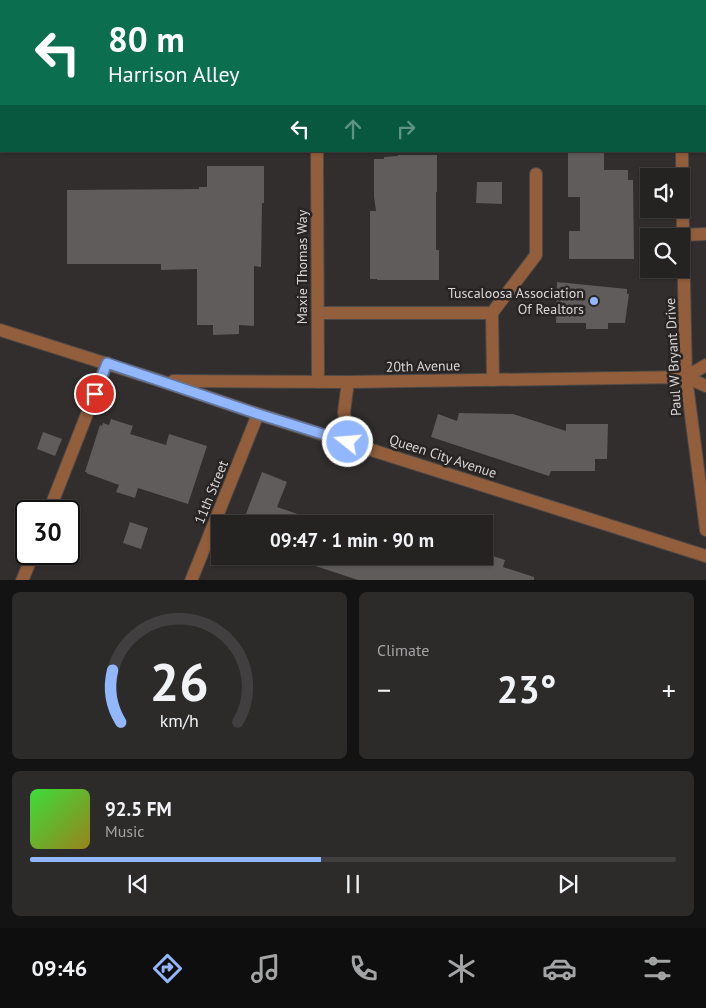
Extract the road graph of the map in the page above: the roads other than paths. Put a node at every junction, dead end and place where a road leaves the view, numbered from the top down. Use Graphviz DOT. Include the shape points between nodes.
graph roads {
  1 [pos="317,152"];
  2 [pos="682,152"];
  3 [pos="536,174"];
  4 [pos="683,228"];
  5 [pos="706,234"];
  6 [pos="690,235"];
  7 [pos="684,278"];
  8 [pos="492,312"];
  9 [pos="318,313"];
  10 [pos="0,330"];
  11 [pos="107,363"];
  12 [pos="706,365"];
  13 [pos="686,377"];
  14 [pos="493,380"];
  15 [pos="161,381"];
  16 [pos="318,382"];
  17 [pos="348,382"];
  18 [pos="706,386"];
  19 [pos="258,414"];
  20 [pos="348,442"];
  21 [pos="53,500"];
  22 [pos="706,530"];
  23 [pos="706,556"];
  24 [pos="28,565"];
  25 [pos="22,580"];
  26 [pos="191,580"];
  1 -- 9 [label="street, Maxie Thomas Way"];
  2 -- 4 [label="street, Paul W Bryant Drive"];
  3 -- 8 [label="street" via="536,255"];
  5 -- 6 [label="street"];
  7 -- 13 [label="street, Paul W Bryant Drive"];
  8 -- 9 [label="street"];
  8 -- 14 [label="street"];
  9 -- 16 [label="street, Maxie Thomas Way"];
  10 -- 11 [label="street, Queen City Avenue"];
  11 -- 15 [label="street, Queen City Avenue"];
  11 -- 21 [label="street"];
  12 -- 13 [label="street"];
  13 -- 14 [label="street, 20th Avenue"];
  13 -- 18 [label="street, 20th Avenue"];
  13 -- 22 [label="street, Paul W Bryant Drive"];
  14 -- 17 [label="street, 20th Avenue"];
  15 -- 16 [label="street, 20th Avenue"];
  15 -- 19 [label="street, Queen City Avenue"];
  16 -- 17 [label="street, 20th Avenue"];
  17 -- 20 [label="street" via="344,412"];
  19 -- 20 [label="street, Queen City Avenue"];
  19 -- 26 [label="street, 11th Street"];
  20 -- 23 [label="street, Queen City Avenue"];
  24 -- 25 [label="street"];
}
